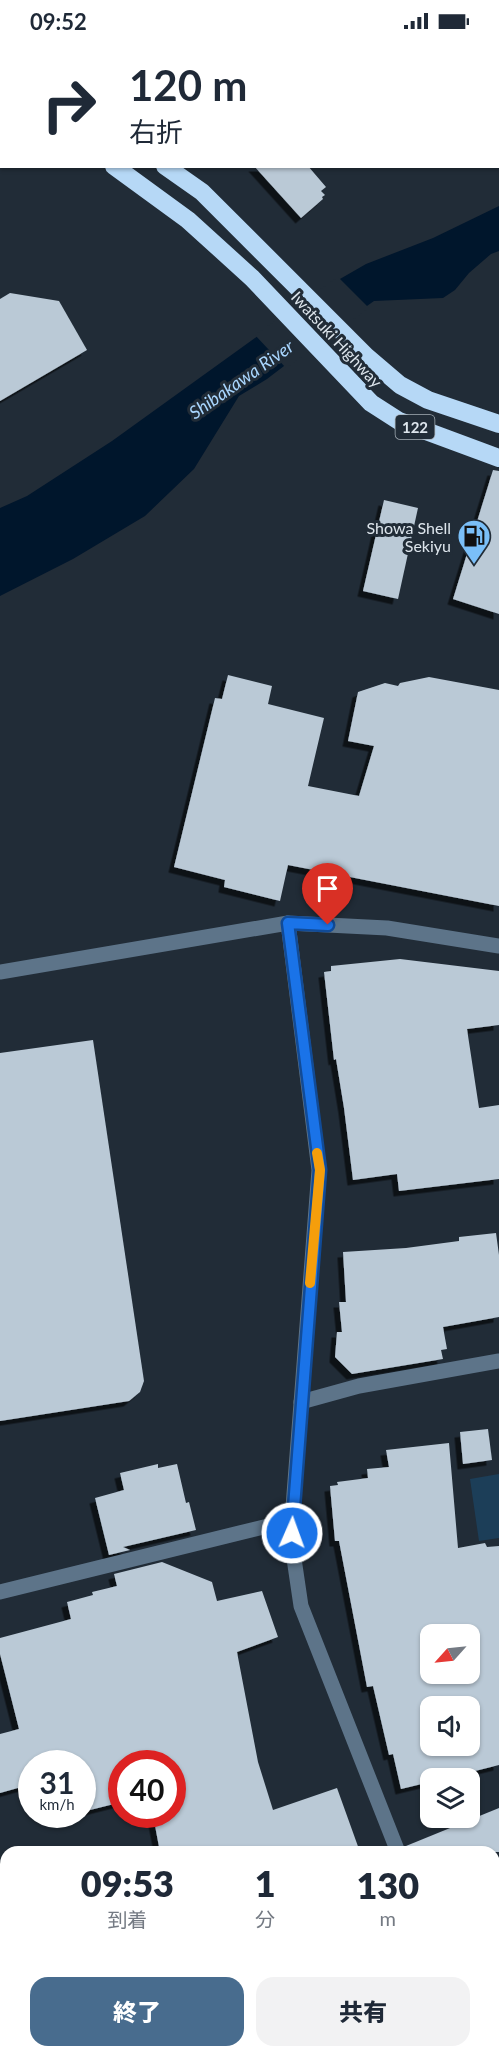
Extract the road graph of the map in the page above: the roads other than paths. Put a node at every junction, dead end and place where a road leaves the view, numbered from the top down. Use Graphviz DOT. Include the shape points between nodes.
graph roads {
  1 [pos="117,168"];
  2 [pos="168,168"];
  3 [pos="499,424"];
  4 [pos="499,458"];
  5 [pos="288,923"];
  6 [pos="499,946"];
  7 [pos="0,972"];
  8 [pos="499,1361"];
  9 [pos="301,1402"];
  10 [pos="292,1520"];
  11 [pos="0,1592"];
  12 [pos="396,1846"];
  1 -- 4 [label="highway, Iwatsuki Highway / 122" via="188,220 252,278 371,403 399,421"];
  2 -- 3 [label="highway, Iwatsuki Highway / 122" via="202,192 400,385 428,400"];
  5 -- 6 [label="street" via="387,928"];
  5 -- 7 [label="street"];
  5 -- 9 [label="street" via="320,1170"];
  8 -- 9 [label="street" via="358,1386"];
  9 -- 10 [label="street"];
  10 -- 11 [label="street"];
  10 -- 12 [label="street" via="301,1606"];
}
